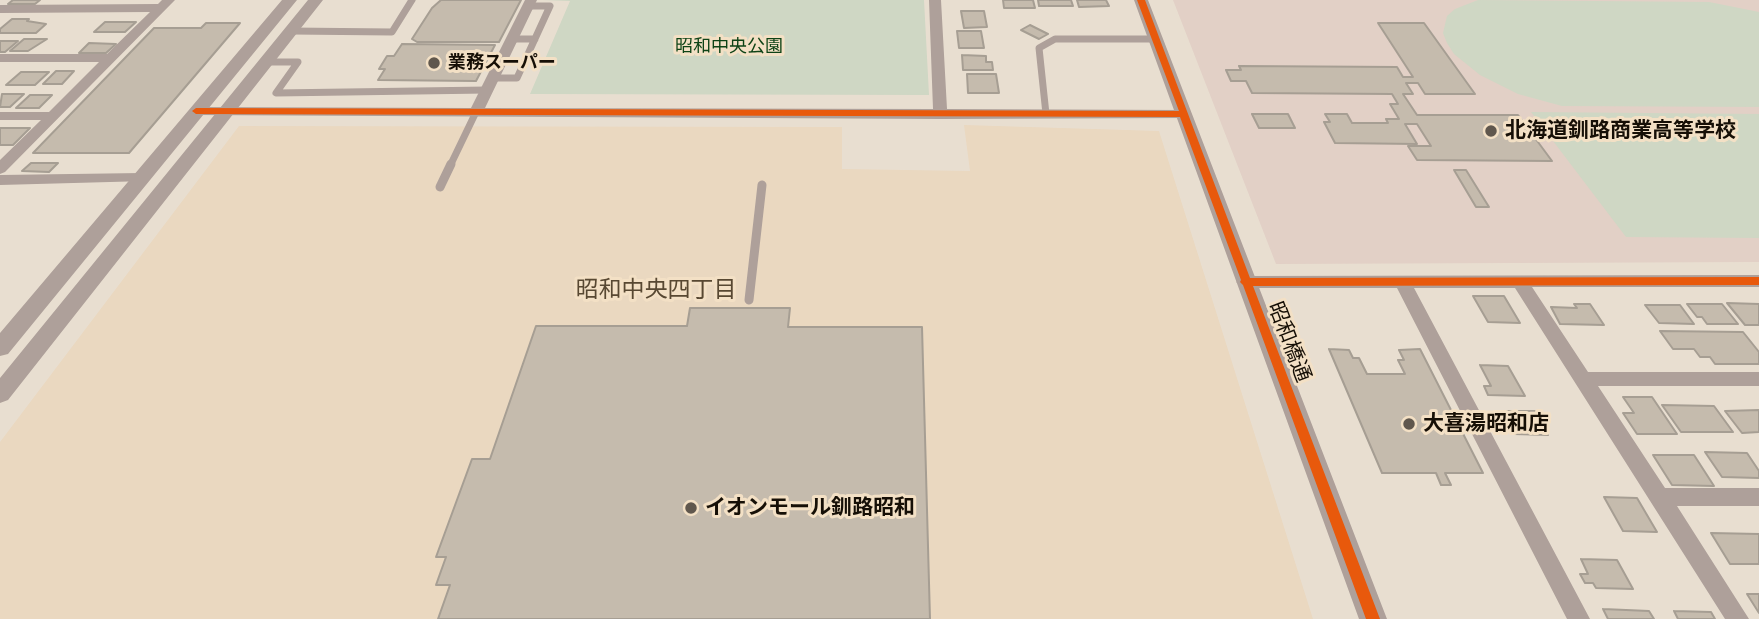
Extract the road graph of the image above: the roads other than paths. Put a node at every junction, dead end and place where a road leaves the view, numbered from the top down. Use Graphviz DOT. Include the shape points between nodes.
graph roads {
  1 [pos="290,0"];
  2 [pos="316,0"];
  3 [pos="412,0"];
  4 [pos="935,0"];
  5 [pos="1141,0"];
  6 [pos="529,3"];
  7 [pos="165,4"];
  8 [pos="0,9"];
  9 [pos="291,31"];
  10 [pos="512,39"];
  11 [pos="535,39"];
  12 [pos="1156,39"];
  13 [pos="0,58"];
  14 [pos="111,58"];
  15 [pos="266,62"];
  16 [pos="489,84"];
  17 [pos="196,111"];
  18 [pos="226,112"];
  19 [pos="476,112"];
  20 [pos="1046,114"];
  21 [pos="1184,114"];
  22 [pos="940,115"];
  23 [pos="0,116"];
  24 [pos="52,116"];
  25 [pos="0,169"];
  26 [pos="142,178"];
  27 [pos="0,180"];
  28 [pos="762,186"];
  29 [pos="440,187"];
  30 [pos="1402,281"];
  31 [pos="1759,281"];
  32 [pos="1245,282"];
  33 [pos="1520,282"];
  34 [pos="749,300"];
  35 [pos="0,348"];
  36 [pos="1584,379"];
  37 [pos="1759,379"];
  38 [pos="0,394"];
  39 [pos="1659,497"];
  40 [pos="1759,497"];
  41 [pos="1373,619"];
  42 [pos="1578,619"];
  43 [pos="1738,619"];
  1 -- 17 [label="street"];
  2 -- 9 [label="street"];
  3 -- 9 [label="lane" via="392,32"];
  4 -- 22 [label="street"];
  5 -- 12 [label="street, 昭和橋通"];
  6 -- 10 [label="street"];
  6 -- 11 [label="lane" via="550,6"];
  7 -- 8 [label="street"];
  7 -- 14 [label="street"];
  9 -- 15 [label="street"];
  10 -- 11 [label="lane"];
  10 -- 16 [label="street"];
  11 -- 16 [label="lane" via="517,78"];
  12 -- 20 [label="lane" via="1055,39 1040,48"];
  12 -- 21 [label="street, 昭和橋通"];
  13 -- 14 [label="street"];
  14 -- 24 [label="street"];
  15 -- 16 [label="lane" via="298,62 276,93"];
  15 -- 18 [label="street"];
  16 -- 19 [label="street"];
  17 -- 18 [label="street"];
  17 -- 26 [label="street"];
  18 -- 19 [label="street"];
  18 -- 38 [label="street"];
  19 -- 22 [label="street"];
  19 -- 29 [label="lane"];
  20 -- 21 [label="street"];
  20 -- 22 [label="street"];
  21 -- 32 [label="street, 昭和橋通"];
  23 -- 24 [label="street"];
  24 -- 25 [label="street"];
  26 -- 27 [label="street"];
  26 -- 35 [label="street"];
  28 -- 34 [label="lane"];
  30 -- 32 [label="street"];
  30 -- 33 [label="street"];
  30 -- 42 [label="street"];
  31 -- 33 [label="street"];
  32 -- 41 [label="street, 昭和橋通"];
  33 -- 36 [label="street"];
  36 -- 37 [label="street"];
  36 -- 39 [label="street"];
  39 -- 40 [label="street"];
  39 -- 43 [label="street"];
}
